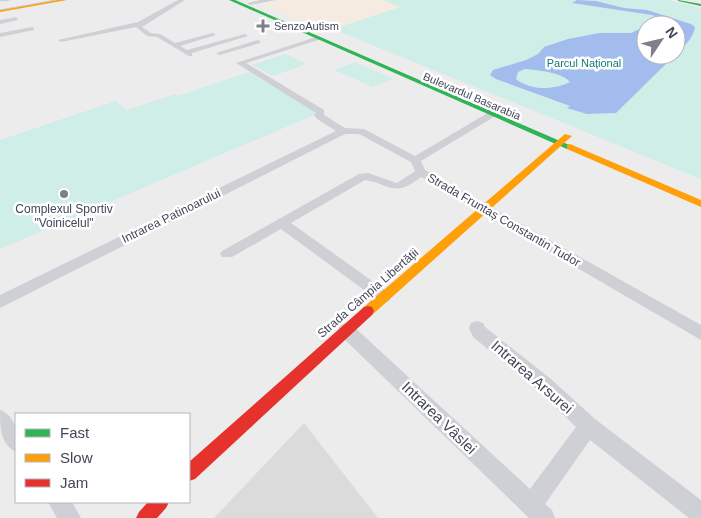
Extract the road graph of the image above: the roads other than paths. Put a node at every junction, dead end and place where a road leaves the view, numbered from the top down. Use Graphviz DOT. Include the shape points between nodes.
graph roads {
  1 [pos="16,0"];
  2 [pos="47,0"];
  3 [pos="64,0"];
  4 [pos="182,0"];
  5 [pos="231,0"];
  6 [pos="273,0"];
  7 [pos="680,0"];
  8 [pos="690,0"];
  9 [pos="1,1"];
  10 [pos="247,1"];
  11 [pos="701,4"];
  12 [pos="0,9"];
  13 [pos="0,15"];
  14 [pos="15,19"];
  15 [pos="0,22"];
  16 [pos="140,24"];
  17 [pos="0,28"];
  18 [pos="32,29"];
  19 [pos="225,32"];
  20 [pos="0,35"];
  21 [pos="149,35"];
  22 [pos="245,36"];
  23 [pos="319,38"];
  24 [pos="61,40"];
  25 [pos="258,42"];
  26 [pos="174,45"];
  27 [pos="170,52"];
  28 [pos="186,52"];
  29 [pos="220,53"];
  30 [pos="177,57"];
  31 [pos="494,113"];
  32 [pos="343,131"];
  33 [pos="564,139"];
  34 [pos="415,160"];
  35 [pos="421,172"];
  36 [pos="701,192"];
  37 [pos="701,204"];
  38 [pos="485,209"];
  39 [pos="282,223"];
  40 [pos="227,254"];
  41 [pos="384,297"];
  42 [pos="0,302"];
  43 [pos="477,328"];
  44 [pos="346,330"];
  45 [pos="701,334"];
  46 [pos="0,419"];
  47 [pos="588,426"];
  48 [pos="15,441"];
  49 [pos="190,473"];
  50 [pos="60,503"];
  51 [pos="159,503"];
  52 [pos="537,512"];
  53 [pos="701,514"];
  54 [pos="70,518"];
  55 [pos="145,518"];
  1 -- 9 [label="main road"];
  2 -- 12 [label="main road"];
  3 -- 12 [label="main road"];
  4 -- 16 [label="street"];
  5 -- 23 [label="main road, Bulevardul Basarabia"];
  6 -- 10 [label="street"];
  7 -- 11 [label="main road"];
  8 -- 11 [label="main road"];
  10 -- 33 [label="main road, Bulevardul Basarabia"];
  13 -- 14 [label="street"];
  14 -- 15 [label="street"];
  14 -- 17 [label="street"];
  16 -- 21 [label="street" via="138,26"];
  16 -- 24 [label="street"];
  18 -- 20 [label="street"];
  19 -- 26 [label="street"];
  21 -- 26 [label="street" via="158,35"];
  21 -- 27 [label="street" via="148,38"];
  22 -- 28 [label="street"];
  23 -- 31 [label="main road, Bulevardul Basarabia"];
  23 -- 32 [label="street" via="240,63 322,112 320,118"];
  25 -- 29 [label="street"];
  26 -- 28 [label="street"];
  28 -- 30 [label="street" via="189,54"];
  31 -- 33 [label="main road, Bulevardul Basarabia"];
  31 -- 34 [label="street"];
  32 -- 34 [label="street" via="361,131"];
  32 -- 42 [label="street, Intrarea Patinoarului"];
  33 -- 36 [label="main road, Bulevardul Basarabia"];
  33 -- 37 [label="main road, Bulevardul Basarabia"];
  33 -- 38 [label="main road, Strada Câmpia Libertății"];
  34 -- 35 [label="street, Strada Fruntaș Constantin Tudor"];
  35 -- 38 [label="street, Strada Fruntaș Constantin Tudor"];
  35 -- 39 [label="street" via="398,186 363,176"];
  38 -- 41 [label="main road, Strada Câmpia Libertății"];
  38 -- 45 [label="street, Strada Fruntaș Constantin Tudor"];
  39 -- 40 [label="street"];
  39 -- 41 [label="street"];
  41 -- 44 [label="main road, Strada Câmpia Libertății"];
  43 -- 47 [label="street, Intrarea Arsurei"];
  44 -- 49 [label="main road, Strada Câmpia Libertății"];
  44 -- 52 [label="street, Intrarea Vâslei"];
  46 -- 48 [label="street"];
  47 -- 52 [label="street"];
  47 -- 53 [label="street, Intrarea Arsurei"];
  50 -- 54 [label="street"];
  51 -- 55 [label="main road"];
}
